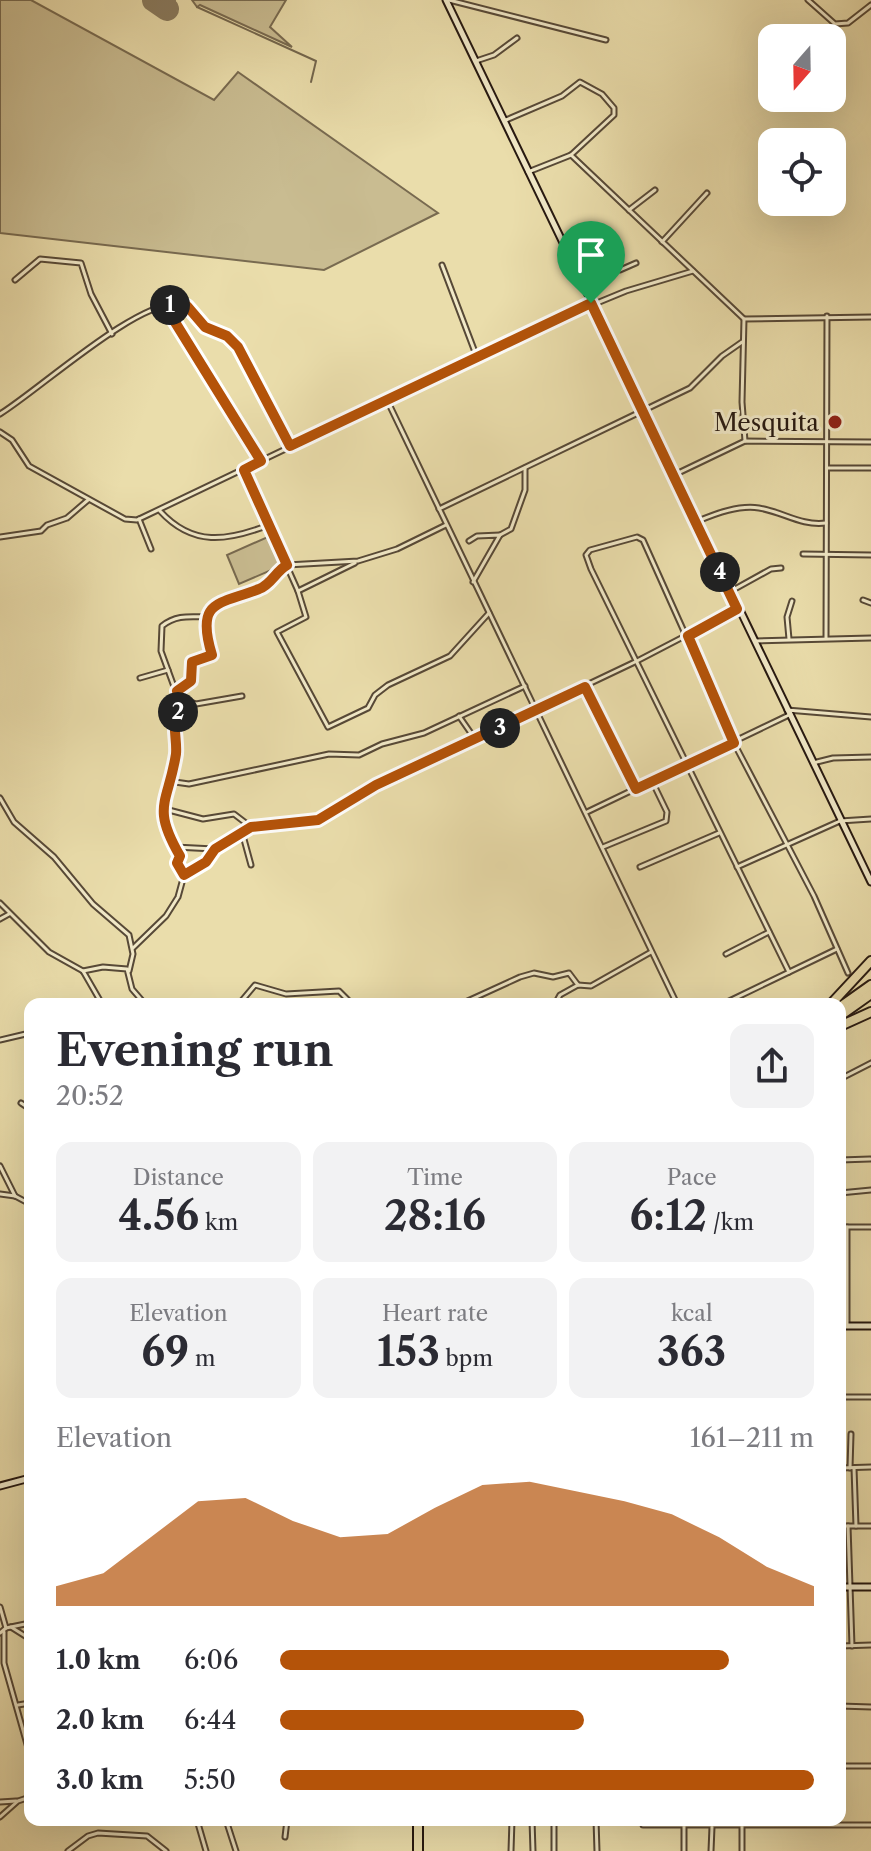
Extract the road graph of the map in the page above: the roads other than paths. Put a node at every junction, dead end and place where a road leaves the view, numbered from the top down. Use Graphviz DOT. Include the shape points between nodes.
graph roads {
  1 [pos="448,0"];
  2 [pos="808,0"];
  3 [pos="871,5"];
  4 [pos="517,38"];
  5 [pos="606,40"];
  6 [pos="476,61"];
  7 [pos="504,121"];
  8 [pos="571,155"];
  9 [pos="528,172"];
  10 [pos="655,190"];
  11 [pos="707,193"];
  12 [pos="629,210"];
  13 [pos="662,242"];
  14 [pos="568,256"];
  15 [pos="636,263"];
  16 [pos="442,265"];
  17 [pos="693,271"];
  18 [pos="15,280"];
  19 [pos="591,304"];
  20 [pos="165,306"];
  21 [pos="827,316"];
  22 [pos="871,317"];
  23 [pos="744,319"];
  24 [pos="112,334"];
  25 [pos="743,341"];
  26 [pos="478,360"];
  27 [pos="388,401"];
  28 [pos="642,408"];
  29 [pos="0,414"];
  30 [pos="0,432"];
  31 [pos="745,441"];
  32 [pos="826,441"];
  33 [pos="871,442"];
  34 [pos="290,446"];
  35 [pos="261,461"];
  36 [pos="525,466"];
  37 [pos="826,468"];
  38 [pos="871,468"];
  39 [pos="244,470"];
  40 [pos="674,475"];
  41 [pos="89,499"];
  42 [pos="439,509"];
  43 [pos="159,510"];
  44 [pos="139,519"];
  45 [pos="696,522"];
  46 [pos="826,523"];
  47 [pos="269,525"];
  48 [pos="446,525"];
  49 [pos="500,535"];
  50 [pos="0,537"];
  51 [pos="469,541"];
  52 [pos="151,549"];
  53 [pos="824,553"];
  54 [pos="803,554"];
  55 [pos="871,555"];
  56 [pos="358,561"];
  57 [pos="287,565"];
  58 [pos="781,568"];
  59 [pos="473,582"];
  60 [pos="298,591"];
  61 [pos="729,592"];
  62 [pos="863,600"];
  63 [pos="792,601"];
  64 [pos="871,603"];
  65 [pos="737,609"];
  66 [pos="489,613"];
  67 [pos="208,617"];
  68 [pos="688,636"];
  69 [pos="826,638"];
  70 [pos="871,638"];
  71 [pos="789,639"];
  72 [pos="753,642"];
  73 [pos="637,661"];
  74 [pos="168,670"];
  75 [pos="140,678"];
  76 [pos="525,686"];
  77 [pos="585,687"];
  78 [pos="177,691"];
  79 [pos="242,696"];
  80 [pos="180,698"];
  81 [pos="537,710"];
  82 [pos="788,712"];
  83 [pos="459,716"];
  84 [pos="871,717"];
  85 [pos="475,739"];
  86 [pos="734,743"];
  87 [pos="871,757"];
  88 [pos="813,763"];
  89 [pos="687,765"];
  90 [pos="168,781"];
  91 [pos="652,781"];
  92 [pos="636,789"];
  93 [pos="0,798"];
  94 [pos="161,808"];
  95 [pos="587,812"];
  96 [pos="871,819"];
  97 [pos="840,821"];
  98 [pos="251,827"];
  99 [pos="242,832"];
  100 [pos="719,833"];
  101 [pos="787,845"];
  102 [pos="175,847"];
  103 [pos="603,847"];
  104 [pos="215,849"];
  105 [pos="251,865"];
  106 [pos="640,867"];
  107 [pos="737,868"];
  108 [pos="869,873"];
  109 [pos="184,875"];
  110 [pos="871,882"];
  111 [pos="0,903"];
  112 [pos="9,914"];
  113 [pos="0,919"];
  114 [pos="769,932"];
  115 [pos="133,948"];
  116 [pos="837,949"];
  117 [pos="651,952"];
  118 [pos="726,954"];
  119 [pos="871,961"];
  120 [pos="83,971"];
  121 [pos="129,971"];
  122 [pos="789,972"];
  123 [pos="848,973"];
  124 [pos="578,985"];
  125 [pos="871,985"];
  126 [pos="871,994"];
  127 [pos="99,998"];
  128 [pos="136,998"];
  129 [pos="244,998"];
  130 [pos="346,998"];
  131 [pos="474,998"];
  132 [pos="558,998"];
  133 [pos="674,998"];
  134 [pos="735,998"];
  135 [pos="837,998"];
  136 [pos="846,1003"];
  137 [pos="846,1012"];
  138 [pos="868,1013"];
  139 [pos="846,1023"];
  140 [pos="871,1024"];
  141 [pos="24,1034"];
  142 [pos="0,1040"];
  143 [pos="871,1063"];
  144 [pos="846,1076"];
  145 [pos="21,1103"];
  146 [pos="24,1105"];
  147 [pos="870,1159"];
  148 [pos="846,1160"];
  149 [pos="0,1166"];
  150 [pos="871,1190"];
  151 [pos="846,1192"];
  152 [pos="0,1194"];
  153 [pos="15,1196"];
  154 [pos="24,1201"];
  155 [pos="847,1227"];
  156 [pos="871,1227"];
  157 [pos="846,1260"];
  158 [pos="846,1326"];
  159 [pos="871,1326"];
  160 [pos="846,1397"];
  161 [pos="871,1397"];
  162 [pos="851,1434"];
  163 [pos="871,1467"];
  164 [pos="846,1468"];
  165 [pos="852,1468"];
  166 [pos="24,1480"];
  167 [pos="0,1486"];
  168 [pos="848,1526"];
  169 [pos="856,1526"];
  170 [pos="871,1526"];
  171 [pos="849,1587"];
  172 [pos="871,1587"];
  173 [pos="0,1607"];
  174 [pos="846,1616"];
  175 [pos="850,1616"];
  176 [pos="24,1624"];
  177 [pos="11,1627"];
  178 [pos="3,1631"];
  179 [pos="24,1635"];
  180 [pos="871,1645"];
  181 [pos="846,1646"];
  182 [pos="852,1646"];
  183 [pos="24,1704"];
  184 [pos="17,1705"];
  185 [pos="846,1706"];
  186 [pos="871,1707"];
  187 [pos="24,1732"];
  188 [pos="846,1766"];
  189 [pos="871,1766"];
  190 [pos="24,1799"];
  191 [pos="18,1801"];
  192 [pos="0,1802"];
  193 [pos="0,1817"];
  194 [pos="846,1824"];
  195 [pos="871,1825"];
  196 [pos="199,1826"];
  197 [pos="228,1826"];
  198 [pos="286,1826"];
  199 [pos="420,1826"];
  200 [pos="512,1826"];
  201 [pos="532,1826"];
  202 [pos="554,1826"];
  203 [pos="596,1826"];
  204 [pos="684,1826"];
  205 [pos="712,1826"];
  206 [pos="742,1826"];
  207 [pos="285,1837"];
  208 [pos="68,1851"];
  209 [pos="166,1851"];
  210 [pos="206,1851"];
  211 [pos="236,1851"];
  212 [pos="420,1851"];
  213 [pos="511,1851"];
  214 [pos="533,1851"];
  215 [pos="554,1851"];
  216 [pos="597,1851"];
  217 [pos="684,1851"];
  218 [pos="711,1851"];
  219 [pos="742,1851"];
  1 -- 5 [label="street"];
  1 -- 6 [label="main road"];
  2 -- 3 [label="street" via="835,24 848,23"];
  4 -- 6 [label="street"];
  6 -- 7 [label="main road"];
  7 -- 8 [label="street" via="562,96 578,83 588,84 607,99 614,115"];
  7 -- 9 [label="main road"];
  8 -- 9 [label="street"];
  8 -- 12 [label="street"];
  9 -- 14 [label="main road"];
  10 -- 12 [label="street"];
  11 -- 13 [label="street"];
  12 -- 13 [label="street"];
  13 -- 17 [label="street"];
  14 -- 15 [label="street" via="600,253 620,270"];
  14 -- 19 [label="main road"];
  16 -- 26 [label="street"];
  17 -- 19 [label="street"];
  17 -- 23 [label="street"];
  18 -- 24 [label="street" via="40,259 81,263"];
  19 -- 26 [label="street"];
  19 -- 28 [label="main road"];
  20 -- 24 [label="street"];
  20 -- 34 [label="street" via="187,306 209,329 231,339"];
  20 -- 35 [label="street"];
  21 -- 22 [label="street"];
  21 -- 23 [label="street"];
  21 -- 32 [label="street"];
  23 -- 25 [label="street"];
  24 -- 29 [label="street"];
  25 -- 28 [label="street" via="690,388"];
  25 -- 31 [label="street"];
  26 -- 27 [label="street"];
  27 -- 34 [label="street"];
  27 -- 42 [label="street"];
  28 -- 36 [label="street"];
  28 -- 40 [label="main road"];
  30 -- 41 [label="street" via="29,466"];
  31 -- 32 [label="street"];
  31 -- 40 [label="street"];
  32 -- 33 [label="street"];
  32 -- 37 [label="street"];
  34 -- 35 [label="street"];
  35 -- 39 [label="street"];
  36 -- 42 [label="street"];
  36 -- 49 [label="street" via="525,490 511,529"];
  37 -- 38 [label="street"];
  37 -- 46 [label="street"];
  39 -- 43 [label="street"];
  39 -- 47 [label="street"];
  40 -- 45 [label="main road"];
  41 -- 44 [label="street" via="125,519"];
  41 -- 50 [label="street" via="41,531"];
  42 -- 48 [label="street"];
  43 -- 44 [label="street"];
  43 -- 47 [label="street" via="171,523 210,540"];
  44 -- 52 [label="street"];
  45 -- 46 [label="street" via="726,511 758,508 804,524"];
  45 -- 61 [label="main road"];
  46 -- 53 [label="street"];
  47 -- 57 [label="street"];
  48 -- 56 [label="street"];
  48 -- 59 [label="street"];
  49 -- 51 [label="street"];
  49 -- 59 [label="street"];
  53 -- 54 [label="street"];
  53 -- 55 [label="street"];
  53 -- 69 [label="street"];
  56 -- 57 [label="street"];
  56 -- 60 [label="street"];
  57 -- 60 [label="street"];
  57 -- 67 [label="street" via="261,589 221,601"];
  58 -- 61 [label="street"];
  59 -- 66 [label="street"];
  60 -- 66 [label="street" via="306,617 277,632 328,727 368,708 388,685 450,656"];
  61 -- 65 [label="main road"];
  62 -- 64 [label="street"];
  63 -- 71 [label="street"];
  65 -- 68 [label="street"];
  65 -- 72 [label="main road"];
  66 -- 76 [label="street"];
  67 -- 74 [label="street" via="187,615 162,626 159,640"];
  67 -- 78 [label="street" via="212,655 192,662 191,681"];
  68 -- 73 [label="street"];
  68 -- 73 [label="street" via="641,537 590,550 586,555 591,569"];
  68 -- 86 [label="street"];
  69 -- 70 [label="street"];
  69 -- 71 [label="street"];
  71 -- 72 [label="street"];
  72 -- 82 [label="main road"];
  73 -- 77 [label="street"];
  73 -- 89 [label="street"];
  74 -- 75 [label="street"];
  74 -- 78 [label="street"];
  76 -- 81 [label="street"];
  76 -- 83 [label="street"];
  77 -- 81 [label="street"];
  77 -- 92 [label="street"];
  78 -- 80 [label="street"];
  79 -- 80 [label="street" via="196,704"];
  80 -- 90 [label="street"];
  81 -- 85 [label="street"];
  81 -- 95 [label="street"];
  82 -- 84 [label="street"];
  82 -- 86 [label="street"];
  82 -- 88 [label="main road"];
  83 -- 85 [label="street"];
  83 -- 90 [label="street" via="359,755 329,754 189,784"];
  85 -- 98 [label="street" via="376,785 318,820"];
  86 -- 89 [label="street"];
  86 -- 101 [label="street"];
  87 -- 88 [label="street"];
  88 -- 97 [label="main road"];
  89 -- 91 [label="street"];
  89 -- 100 [label="street"];
  90 -- 94 [label="street"];
  91 -- 92 [label="street"];
  91 -- 103 [label="street" via="666,821"];
  92 -- 95 [label="street"];
  93 -- 115 [label="street" via="14,822 128,934"];
  94 -- 98 [label="street" via="203,819 234,814"];
  94 -- 102 [label="street"];
  95 -- 103 [label="street"];
  96 -- 97 [label="street"];
  97 -- 101 [label="street"];
  97 -- 108 [label="main road"];
  98 -- 99 [label="street"];
  99 -- 104 [label="street"];
  99 -- 105 [label="street"];
  100 -- 106 [label="street"];
  100 -- 107 [label="street"];
  101 -- 107 [label="street"];
  101 -- 116 [label="street"];
  102 -- 104 [label="street"];
  102 -- 109 [label="street"];
  103 -- 117 [label="street"];
  104 -- 109 [label="street" via="206,862"];
  107 -- 114 [label="street"];
  108 -- 110 [label="main road"];
  109 -- 115 [label="street" via="166,916"];
  111 -- 112 [label="street"];
  112 -- 113 [label="street"];
  112 -- 120 [label="street" via="49,952"];
  114 -- 118 [label="street"];
  114 -- 122 [label="street"];
  115 -- 121 [label="street"];
  116 -- 122 [label="street"];
  116 -- 123 [label="street"];
  117 -- 124 [label="street" via="591,986"];
  117 -- 133 [label="street"];
  119 -- 135 [label="highway"];
  120 -- 121 [label="street"];
  120 -- 127 [label="street"];
  121 -- 128 [label="street"];
  122 -- 134 [label="street"];
  124 -- 131 [label="street" via="569,973 534,973"];
  124 -- 132 [label="street"];
  125 -- 136 [label="highway"];
  126 -- 137 [label="highway"];
  129 -- 130 [label="street" via="255,985 286,994 339,991"];
  138 -- 139 [label="highway"];
  138 -- 140 [label="street"];
  141 -- 142 [label="street"];
  143 -- 144 [label="street"];
  145 -- 146 [label="street"];
  147 -- 148 [label="street"];
  149 -- 153 [label="street"];
  150 -- 151 [label="street"];
  152 -- 153 [label="street"];
  153 -- 154 [label="street"];
  155 -- 156 [label="street"];
  155 -- 157 [label="street"];
  158 -- 159 [label="main road"];
  160 -- 161 [label="street"];
  162 -- 165 [label="street"];
  163 -- 165 [label="street"];
  164 -- 165 [label="street"];
  165 -- 169 [label="street"];
  166 -- 167 [label="main road"];
  168 -- 169 [label="street"];
  168 -- 171 [label="street"];
  169 -- 170 [label="street"];
  171 -- 172 [label="main road"];
  171 -- 175 [label="street"];
  173 -- 178 [label="street"];
  174 -- 175 [label="street"];
  175 -- 182 [label="street"];
  176 -- 177 [label="street"];
  177 -- 178 [label="street"];
  177 -- 179 [label="street"];
  178 -- 184 [label="street" via="4,1663"];
  180 -- 182 [label="street"];
  181 -- 182 [label="street"];
  183 -- 184 [label="street"];
  184 -- 187 [label="street"];
  185 -- 186 [label="street"];
  188 -- 189 [label="street"];
  190 -- 191 [label="street"];
  191 -- 192 [label="street"];
  191 -- 193 [label="street"];
  194 -- 195 [label="street"];
  196 -- 210 [label="street"];
  197 -- 211 [label="street"];
  198 -- 207 [label="street"];
  199 -- 212 [label="highway"];
  200 -- 213 [label="street"];
  201 -- 214 [label="street"];
  202 -- 215 [label="street"];
  203 -- 216 [label="street"];
  204 -- 217 [label="street"];
  205 -- 218 [label="street"];
  206 -- 219 [label="street"];
  208 -- 209 [label="street" via="98,1833 147,1836"];
}
